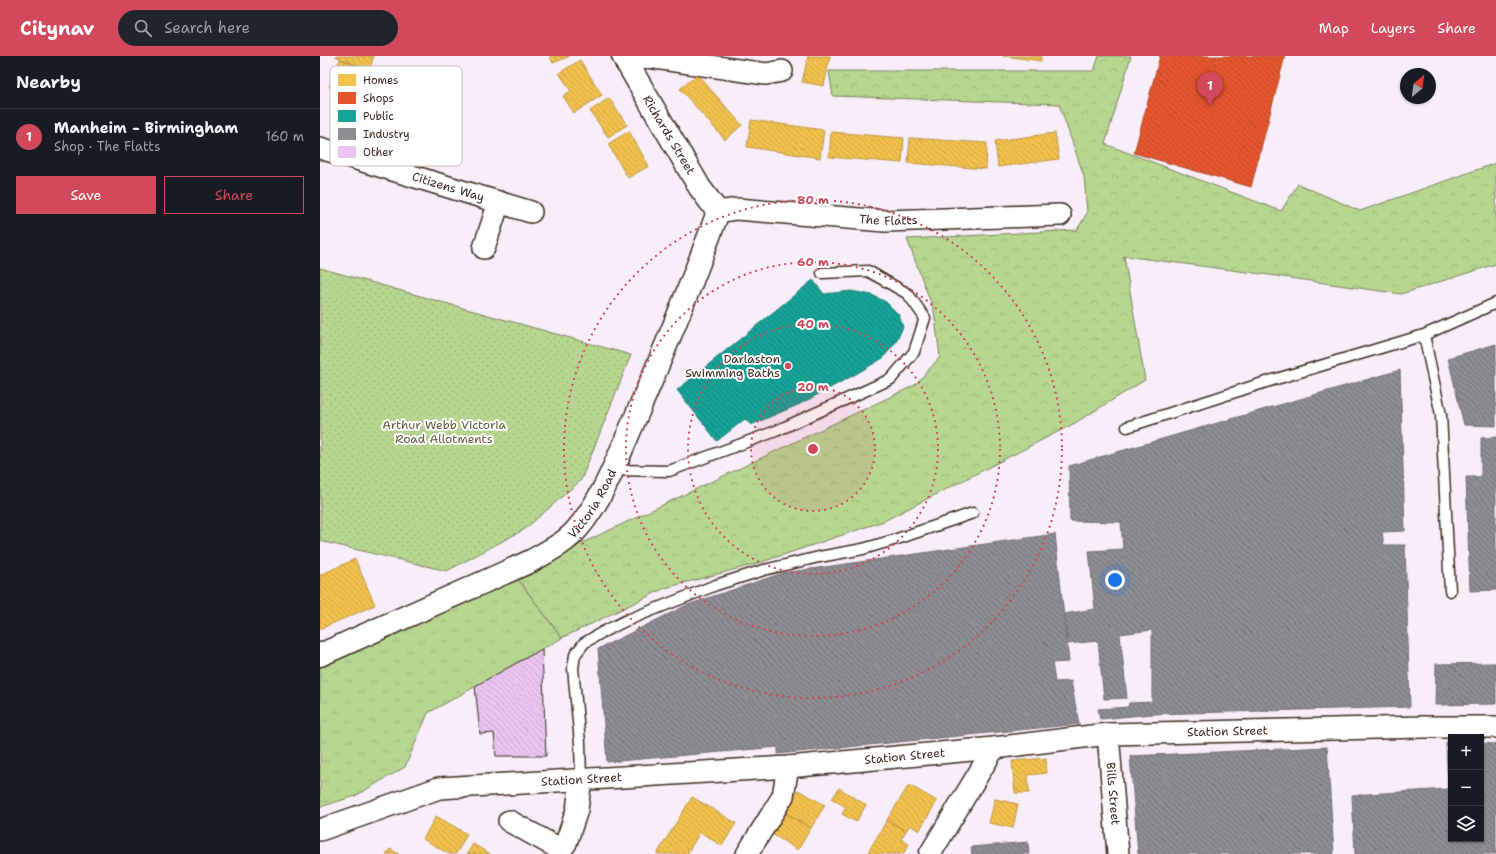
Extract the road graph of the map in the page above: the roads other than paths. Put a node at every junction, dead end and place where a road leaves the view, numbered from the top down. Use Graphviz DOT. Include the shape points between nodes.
graph roads {
  1 [pos="625,60"];
  2 [pos="782,71"];
  3 [pos="320,148"];
  4 [pos="330,151"];
  5 [pos="380,166"];
  6 [pos="499,202"];
  7 [pos="531,212"];
  8 [pos="718,212"];
  9 [pos="1060,215"];
  10 [pos="484,248"];
  11 [pos="822,273"];
  12 [pos="1496,304"];
  13 [pos="1424,335"];
  14 [pos="1126,427"];
  15 [pos="612,470"];
  16 [pos="973,513"];
  17 [pos="1450,591"];
  18 [pos="320,655"];
  19 [pos="1496,727"];
  20 [pos="1108,734"];
  21 [pos="994,748"];
  22 [pos="788,767"];
  23 [pos="581,779"];
  24 [pos="509,821"];
  25 [pos="320,830"];
  26 [pos="747,854"];
  27 [pos="930,854"];
  28 [pos="1118,854"];
  1 -- 2 [label="street" via="648,57 766,74"];
  1 -- 8 [label="street, Richards Street" via="700,188"];
  3 -- 4 [label="street, Citizens Way"];
  5 -- 6 [label="street, Citizens Way"];
  6 -- 7 [label="street, Citizens Way"];
  6 -- 10 [label="street"];
  8 -- 9 [label="street, The Flatts" via="736,209 885,221"];
  8 -- 15 [label="street, Victoria Road" via="665,350"];
  11 -- 15 [label="lane" via="868,270 908,294 925,318 914,352 891,379 776,431 669,472"];
  12 -- 13 [label="lane"];
  13 -- 14 [label="lane"];
  13 -- 17 [label="lane" via="1441,415"];
  15 -- 18 [label="street, Victoria Road" via="596,502 578,529 561,544 531,561"];
  16 -- 23 [label="lane" via="864,549 764,570 716,585 625,621 584,643 575,655 572,668"];
  19 -- 20 [label="street, Station Street"];
  20 -- 21 [label="street, Station Street"];
  20 -- 28 [label="street, Bills Street"];
  21 -- 22 [label="street, Station Street"];
  21 -- 27 [label="street"];
  22 -- 23 [label="street, Station Street"];
  22 -- 26 [label="street" via="783,796"];
  23 -- 24 [label="street" via="578,810 563,847 558,848"];
  23 -- 25 [label="street, Station Street" via="439,788"];
}
